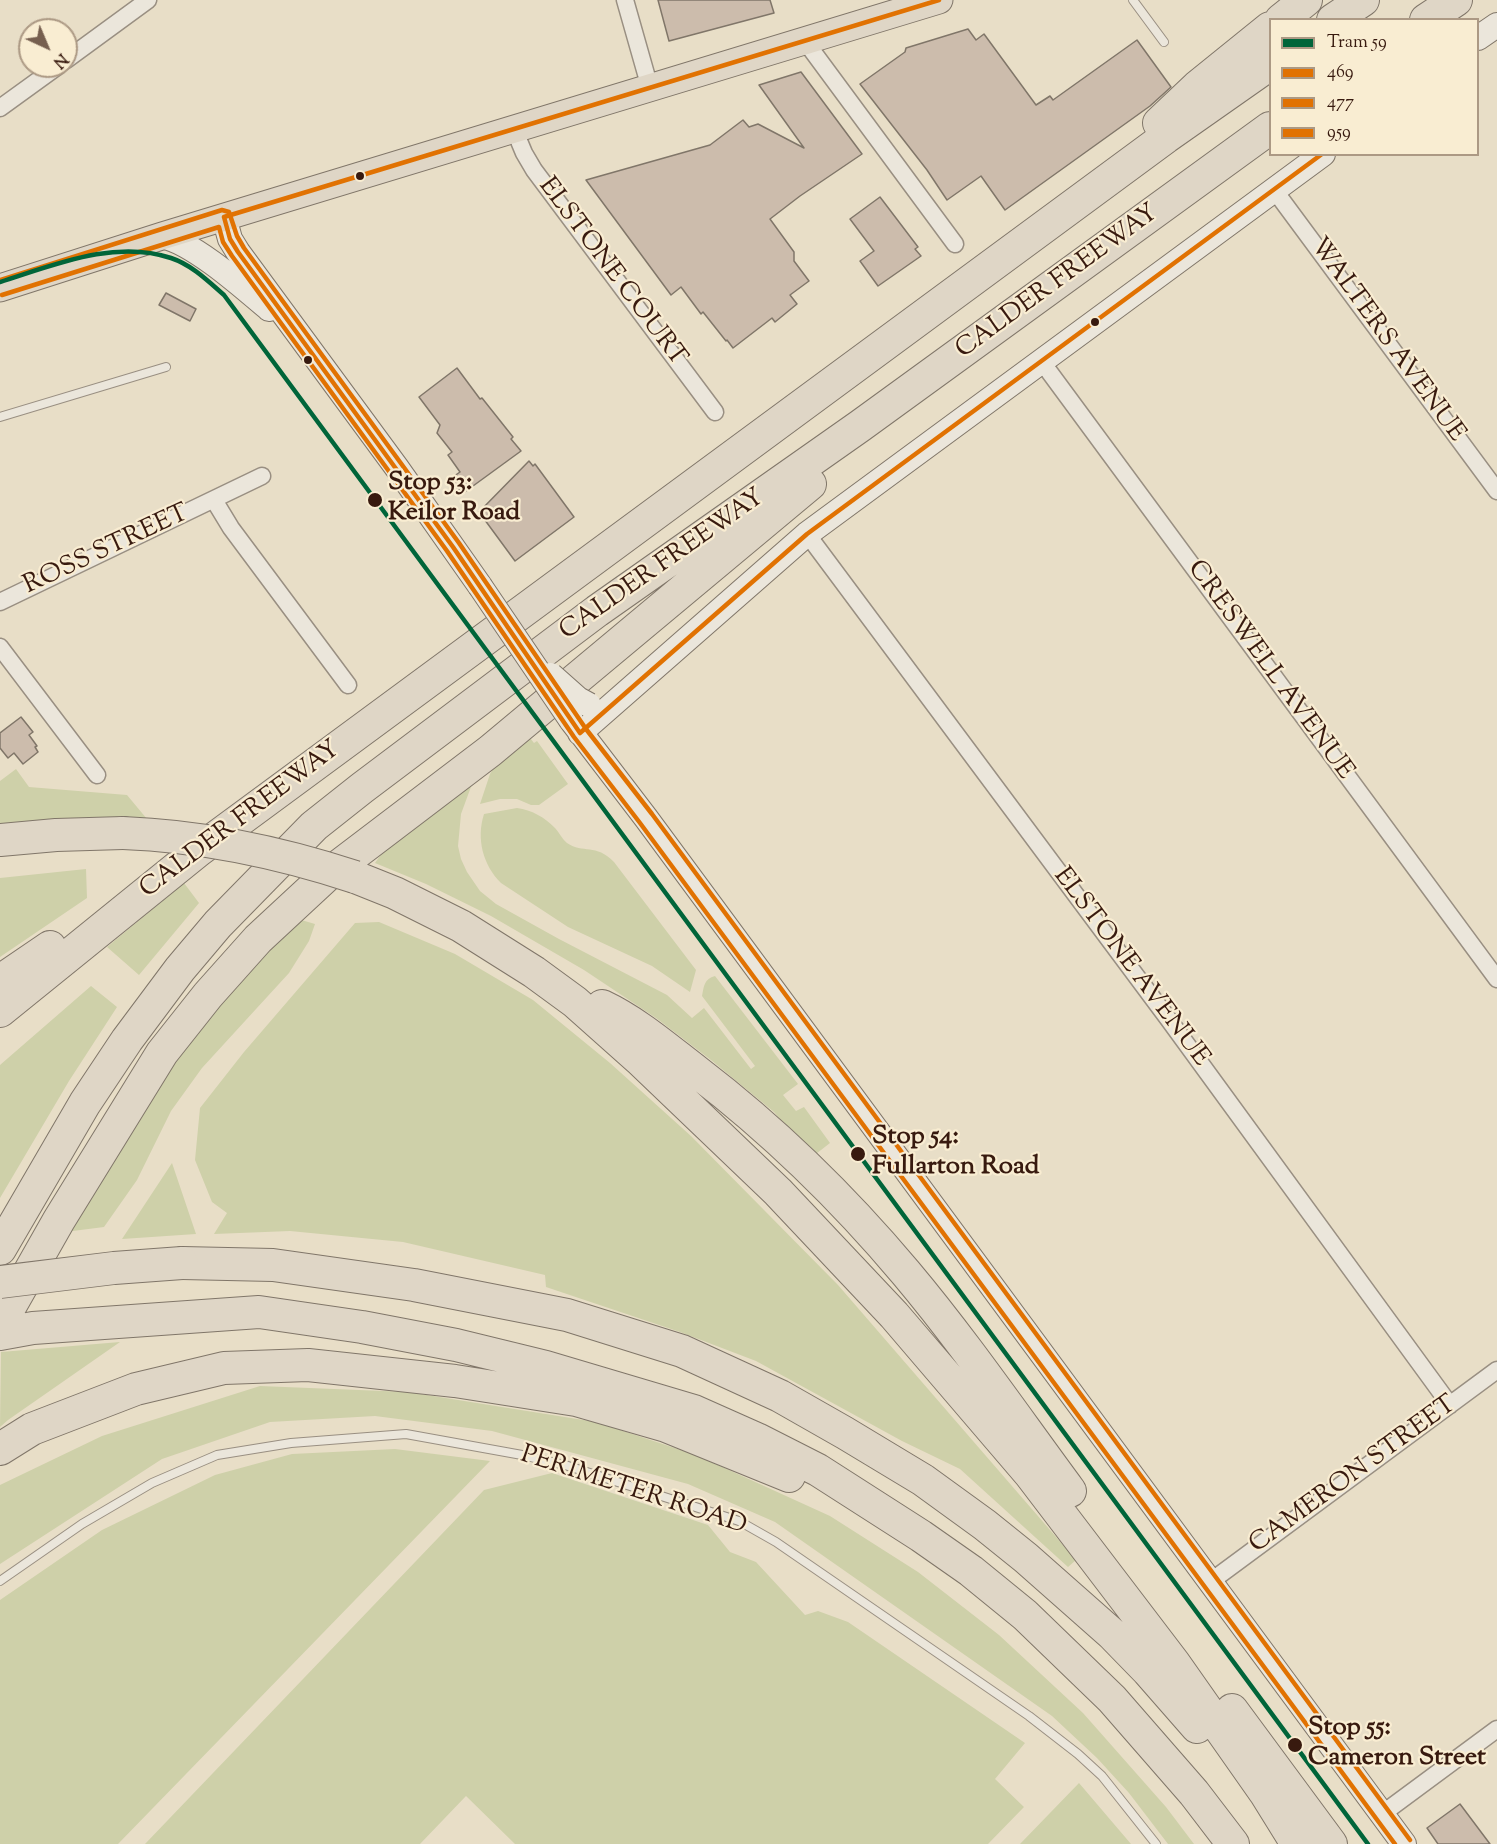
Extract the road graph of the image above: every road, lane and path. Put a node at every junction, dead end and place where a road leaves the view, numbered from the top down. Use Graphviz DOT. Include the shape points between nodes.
graph roads {
  1 [pos="148,0"];
  2 [pos="626,0"];
  3 [pos="939,0"];
  4 [pos="1133,0"];
  5 [pos="1306,0"];
  6 [pos="1363,0"];
  7 [pos="1455,0"];
  8 [pos="1284,18"];
  9 [pos="1337,18"];
  10 [pos="1429,18"];
  11 [pos="1497,25"];
  12 [pos="1269,29"];
  13 [pos="1479,38"];
  14 [pos="805,41"];
  15 [pos="1164,42"];
  16 [pos="78,51"];
  17 [pos="1269,65"];
  18 [pos="41,78"];
  19 [pos="650,88"];
  20 [pos="0,108"];
  21 [pos="514,129"];
  22 [pos="1269,129"];
  23 [pos="1320,156"];
  24 [pos="1275,191"];
  25 [pos="224,217"];
  26 [pos="1057,217"];
  27 [pos="162,236"];
  28 [pos="955,244"];
  29 [pos="0,288"];
  30 [pos="296,331"];
  31 [pos="1042,362"];
  32 [pos="166,367"];
  33 [pos="715,412"];
  34 [pos="0,417"];
  35 [pos="860,426"];
  36 [pos="262,476"];
  37 [pos="1497,491"];
  38 [pos="214,500"];
  39 [pos="807,534"];
  40 [pos="0,602"];
  41 [pos="0,647"];
  42 [pos="527,654"];
  43 [pos="348,685"];
  44 [pos="601,705"];
  45 [pos="575,726"];
  46 [pos="97,776"];
  47 [pos="0,840"];
  48 [pos="168,873"];
  49 [pos="534,972"];
  50 [pos="1497,979"];
  51 [pos="0,981"];
  52 [pos="0,1011"];
  53 [pos="0,1249"];
  54 [pos="0,1282"];
  55 [pos="0,1324"];
  56 [pos="0,1334"];
  57 [pos="1497,1370"];
  58 [pos="1450,1405"];
  59 [pos="0,1449"];
  60 [pos="921,1536"];
  61 [pos="0,1581"];
  62 [pos="1210,1582"];
  63 [pos="1497,1729"];
  64 [pos="1382,1814"];
  65 [pos="1156,1844"];
  66 [pos="1233,1844"];
  67 [pos="1291,1844"];
  68 [pos="1297,1844"];
  69 [pos="1331,1844"];
  70 [pos="1404,1844"];
  1 -- 16 [label="street"];
  2 -- 19 [label="street"];
  3 -- 14 [label="main road"];
  4 -- 15 [label="lane"];
  5 -- 8 [label="highway"];
  6 -- 9 [label="highway"];
  7 -- 10 [label="highway"];
  11 -- 13 [label="main road"];
  12 -- 26 [label="highway" via="1197,87"];
  14 -- 19 [label="main road"];
  14 -- 28 [label="street"];
  17 -- 26 [label="highway, CALDER FREEWAY"];
  18 -- 20 [label="street"];
  19 -- 21 [label="main road"];
  21 -- 25 [label="main road"];
  21 -- 33 [label="street, ELSTONE COURT" via="534,170"];
  22 -- 35 [label="highway, CALDER FREEWAY"];
  23 -- 24 [label="main road"];
  24 -- 31 [label="main road"];
  24 -- 37 [label="street, WALTERS AVENUE"];
  25 -- 27 [label="main road"];
  25 -- 30 [label="main road" via="234,247"];
  26 -- 48 [label="highway, CALDER FREEWAY"];
  27 -- 29 [label="main road"];
  27 -- 30 [label="main road" via="197,253"];
  30 -- 42 [label="main road, bridge"];
  31 -- 39 [label="main road"];
  31 -- 50 [label="street, CRESWELL AVENUE"];
  32 -- 34 [label="lane"];
  35 -- 53 [label="highway, CALDER FREEWAY" via="597,610 314,826 218,924 127,1040 85,1103"];
  35 -- 55 [label="highway" via="816,479 482,758 327,875 258,939 162,1053"];
  36 -- 38 [label="street, ROSS STREET"];
  38 -- 40 [label="street, ROSS STREET"];
  38 -- 43 [label="street, ROSS STREET"];
  39 -- 44 [label="main road"];
  39 -- 58 [label="street, ELSTONE AVENUE"];
  41 -- 46 [label="street"];
  42 -- 44 [label="main road, bridge" via="574,696"];
  42 -- 45 [label="main road, bridge"];
  44 -- 45 [label="main road"];
  45 -- 62 [label="main road"];
  47 -- 49 [label="highway, bridge" via="56,835 161,835 232,844 311,862 395,893 461,926"];
  48 -- 51 [label="highway"];
  48 -- 52 [label="highway, CALDER FREEWAY"];
  49 -- 68 [label="highway" via="575,1002 731,1145 949,1377 1030,1474 1167,1654"];
  49 -- 69 [label="highway" via="611,1010 721,1090 828,1187 870,1232 945,1322"];
  54 -- 67 [label="highway, bridge" via="182,1263 273,1265 414,1285 567,1316 682,1351 780,1396 845,1433 923,1480 985,1525 1073,1598 1148,1671"];
  56 -- 60 [label="highway" via="150,1318 259,1312 456,1345 694,1411 818,1470"];
  57 -- 58 [label="street, CAMERON STREET"];
  58 -- 62 [label="street, CAMERON STREET"];
  59 -- 60 [label="highway" via="32,1430 136,1389 224,1368 308,1365 455,1381 576,1400 666,1426 854,1503"];
  60 -- 66 [label="highway" via="1025,1615 1112,1699"];
  61 -- 65 [label="lane, PERIMETER ROAD" via="82,1524 152,1483 217,1455 291,1443 406,1434 533,1457 739,1521 776,1542 1078,1754 1102,1776"];
  62 -- 64 [label="main road"];
  63 -- 64 [label="street"];
  64 -- 70 [label="main road"];
}
